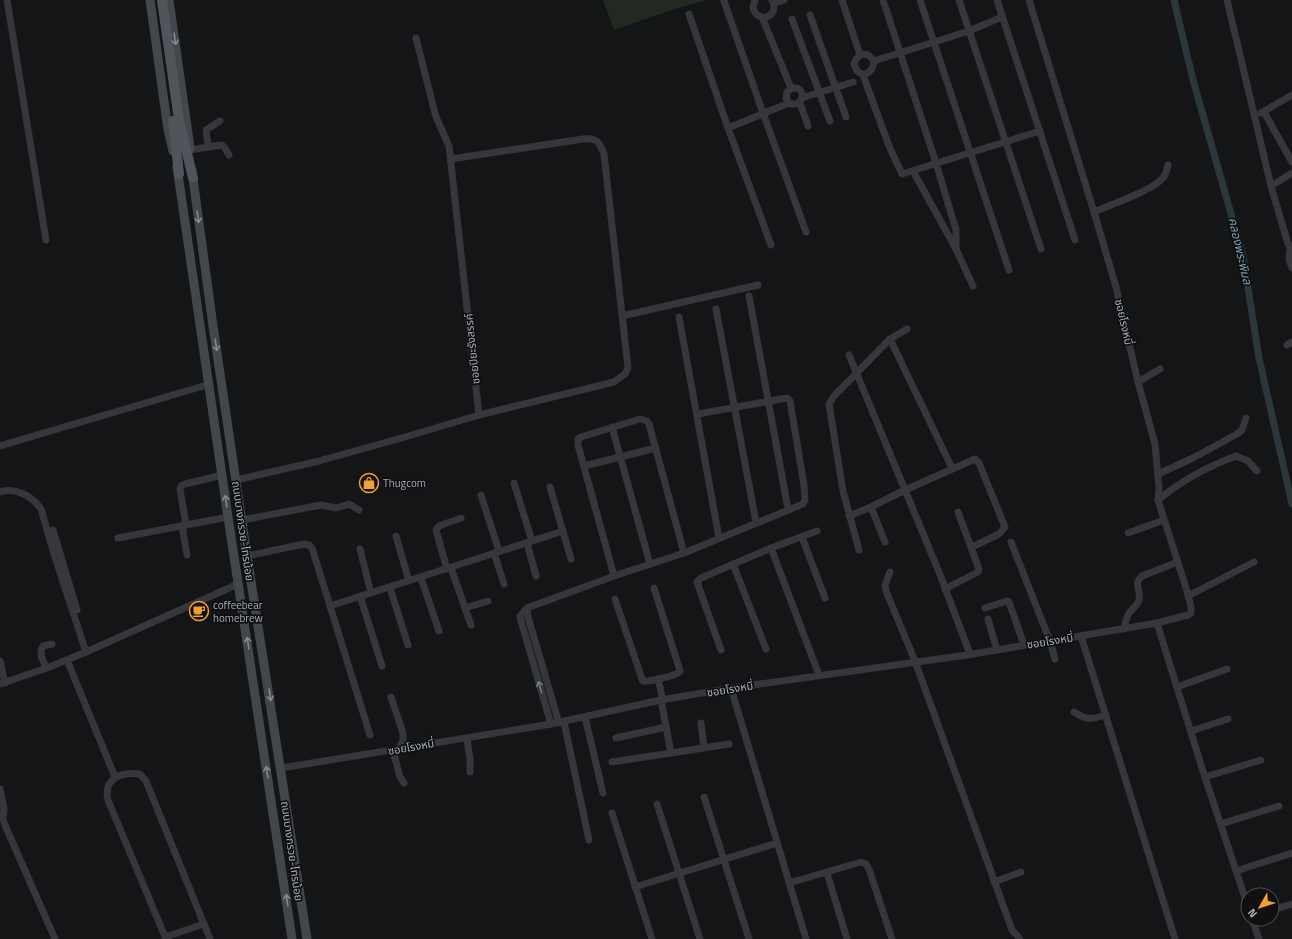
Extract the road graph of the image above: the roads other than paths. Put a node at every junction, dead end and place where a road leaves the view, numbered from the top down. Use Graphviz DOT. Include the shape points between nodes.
graph roads {
  1 [pos="8,0"];
  2 [pos="150,0"];
  3 [pos="157,0"];
  4 [pos="162,0"];
  5 [pos="169,0"];
  6 [pos="755,0"];
  7 [pos="784,0"];
  8 [pos="842,0"];
  9 [pos="883,0"];
  10 [pos="920,0"];
  11 [pos="959,0"];
  12 [pos="997,0"];
  13 [pos="1029,0"];
  14 [pos="1227,0"];
  15 [pos="724,1"];
  16 [pos="773,2"];
  17 [pos="161,13"];
  18 [pos="689,14"];
  19 [pos="810,15"];
  20 [pos="762,17"];
  21 [pos="1002,17"];
  22 [pos="792,19"];
  23 [pos="969,31"];
  24 [pos="416,38"];
  25 [pos="934,42"];
  26 [pos="899,53"];
  27 [pos="860,55"];
  28 [pos="874,61"];
  29 [pos="863,75"];
  30 [pos="853,82"];
  31 [pos="836,87"];
  32 [pos="791,88"];
  33 [pos="819,92"];
  34 [pos="1292,95"];
  35 [pos="801,100"];
  36 [pos="789,103"];
  37 [pos="1264,112"];
  38 [pos="762,114"];
  39 [pos="1255,116"];
  40 [pos="846,117"];
  41 [pos="220,121"];
  42 [pos="830,121"];
  43 [pos="808,126"];
  44 [pos="728,128"];
  45 [pos="1040,131"];
  46 [pos="1007,141"];
  47 [pos="208,147"];
  48 [pos="190,150"];
  49 [pos="970,153"];
  50 [pos="229,156"];
  51 [pos="451,159"];
  52 [pos="1292,162"];
  53 [pos="936,164"];
  54 [pos="1168,165"];
  55 [pos="913,171"];
  56 [pos="1292,173"];
  57 [pos="179,174"];
  58 [pos="193,178"];
  59 [pos="1271,186"];
  60 [pos="1094,212"];
  61 [pos="806,232"];
  62 [pos="46,240"];
  63 [pos="1075,240"];
  64 [pos="771,245"];
  65 [pos="1291,247"];
  66 [pos="956,248"];
  67 [pos="1041,249"];
  68 [pos="1292,268"];
  69 [pos="1009,270"];
  70 [pos="758,285"];
  71 [pos="973,286"];
  72 [pos="749,296"];
  73 [pos="716,309"];
  74 [pos="622,316"];
  75 [pos="679,317"];
  76 [pos="907,329"];
  77 [pos="890,339"];
  78 [pos="849,355"];
  79 [pos="1160,369"];
  80 [pos="857,372"];
  81 [pos="1138,382"];
  82 [pos="210,384"];
  83 [pos="769,400"];
  84 [pos="735,408"];
  85 [pos="479,414"];
  86 [pos="698,414"];
  87 [pos="1246,418"];
  88 [pos="612,427"];
  89 [pos="0,446"];
  90 [pos="656,448"];
  91 [pos="619,457"];
  92 [pos="584,466"];
  93 [pos="952,468"];
  94 [pos="1257,471"];
  95 [pos="1158,474"];
  96 [pos="222,475"];
  97 [pos="236,480"];
  98 [pos="514,482"];
  99 [pos="550,487"];
  100 [pos="905,490"];
  101 [pos="0,492"];
  102 [pos="481,495"];
  103 [pos="1158,500"];
  104 [pos="871,507"];
  105 [pos="788,509"];
  106 [pos="359,510"];
  107 [pos="958,512"];
  108 [pos="849,516"];
  109 [pos="228,517"];
  110 [pos="461,518"];
  111 [pos="242,520"];
  112 [pos="1164,520"];
  113 [pos="756,522"];
  114 [pos="184,525"];
  115 [pos="53,530"];
  116 [pos="563,531"];
  117 [pos="817,531"];
  118 [pos="1128,533"];
  119 [pos="396,536"];
  120 [pos="802,537"];
  121 [pos="118,538"];
  122 [pos="719,538"];
  123 [pos="529,542"];
  124 [pos="885,542"];
  125 [pos="1011,542"];
  126 [pos="972,547"];
  127 [pos="771,548"];
  128 [pos="360,549"];
  129 [pos="859,550"];
  130 [pos="496,552"];
  131 [pos="684,553"];
  132 [pos="187,555"];
  133 [pos="247,556"];
  134 [pos="571,560"];
  135 [pos="1178,562"];
  136 [pos="1254,562"];
  137 [pos="650,564"];
  138 [pos="733,564"];
  139 [pos="449,568"];
  140 [pos="890,572"];
  141 [pos="536,576"];
  142 [pos="614,576"];
  143 [pos="421,578"];
  144 [pos="409,581"];
  145 [pos="238,584"];
  146 [pos="504,584"];
  147 [pos="390,588"];
  148 [pos="654,588"];
  149 [pos="945,589"];
  150 [pos="371,593"];
  151 [pos="360,596"];
  152 [pos="1188,596"];
  153 [pos="825,598"];
  154 [pos="615,599"];
  155 [pos="488,601"];
  156 [pos="330,606"];
  157 [pos="465,608"];
  158 [pos="985,608"];
  159 [pos="988,619"];
  160 [pos="1157,624"];
  161 [pos="471,625"];
  162 [pos="1124,629"];
  163 [pos="439,632"];
  164 [pos="1082,637"];
  165 [pos="1050,643"];
  166 [pos="52,644"];
  167 [pos="408,645"];
  168 [pos="1024,645"];
  169 [pos="766,649"];
  170 [pos="721,650"];
  171 [pos="997,650"];
  172 [pos="88,651"];
  173 [pos="970,654"];
  174 [pos="1054,656"];
  175 [pos="67,660"];
  176 [pos="0,661"];
  177 [pos="915,661"];
  178 [pos="382,666"];
  179 [pos="47,668"];
  180 [pos="1227,669"];
  181 [pos="819,675"];
  182 [pos="658,679"];
  183 [pos="2,684"];
  184 [pos="1177,687"];
  185 [pos="731,688"];
  186 [pos="392,697"];
  187 [pos="662,702"];
  188 [pos="1074,712"];
  189 [pos="1106,715"];
  190 [pos="1228,719"];
  191 [pos="586,722"];
  192 [pos="559,723"];
  193 [pos="701,723"];
  194 [pos="666,727"];
  195 [pos="1191,731"];
  196 [pos="370,735"];
  197 [pos="616,738"];
  198 [pos="467,741"];
  199 [pos="730,744"];
  200 [pos="704,748"];
  201 [pos="396,751"];
  202 [pos="671,753"];
  203 [pos="1261,760"];
  204 [pos="612,762"];
  205 [pos="281,768"];
  206 [pos="470,772"];
  207 [pos="115,777"];
  208 [pos="1205,777"];
  209 [pos="404,783"];
  210 [pos="0,789"];
  211 [pos="603,793"];
  212 [pos="704,797"];
  213 [pos="657,804"];
  214 [pos="1279,806"];
  215 [pos="612,813"];
  216 [pos="2,820"];
  217 [pos="1221,824"];
  218 [pos="589,840"];
  219 [pos="777,843"];
  220 [pos="1292,853"];
  221 [pos="725,859"];
  222 [pos="1236,871"];
  223 [pos="1021,872"];
  224 [pos="680,873"];
  225 [pos="828,873"];
  226 [pos="994,882"];
  227 [pos="789,884"];
  228 [pos="636,887"];
  229 [pos="1241,887"];
  230 [pos="1292,904"];
  231 [pos="1280,908"];
  232 [pos="204,924"];
  233 [pos="1255,927"];
  234 [pos="165,938"];
  235 [pos="55,939"];
  236 [pos="210,939"];
  237 [pos="292,939"];
  238 [pos="307,939"];
  239 [pos="652,939"];
  240 [pos="700,939"];
  241 [pos="750,939"];
  242 [pos="806,939"];
  243 [pos="847,939"];
  244 [pos="892,939"];
  245 [pos="1020,939"];
  246 [pos="1175,939"];
  247 [pos="1259,939"];
  1 -- 62 [label="street"];
  2 -- 57 [label="main road, ถนนบางกรวย-ไทรน้อย" via="168,130"];
  3 -- 17 [label="main road"];
  4 -- 17 [label="main road"];
  5 -- 48 [label="main road, ถนนบางกรวย-ไทรน้อย, one-way"];
  6 -- 20 [label="street" via="755,14"];
  7 -- 16 [label="street"];
  8 -- 27 [label="street"];
  9 -- 26 [label="street"];
  10 -- 25 [label="street"];
  11 -- 23 [label="street"];
  12 -- 21 [label="street"];
  13 -- 60 [label="street, ซอยโรงหมี่"];
  14 -- 39 [label="street"];
  15 -- 38 [label="street"];
  16 -- 20 [label="street" via="772,14 766,18"];
  17 -- 57 [label="main road"];
  17 -- 58 [label="main road" via="179,120"];
  18 -- 44 [label="street"];
  19 -- 31 [label="street"];
  20 -- 32 [label="street"];
  21 -- 23 [label="street"];
  21 -- 45 [label="street"];
  22 -- 33 [label="street"];
  23 -- 25 [label="street"];
  23 -- 46 [label="street"];
  24 -- 51 [label="street, ซอยปิยะรังสรรค์" via="436,117 449,146"];
  25 -- 26 [label="street"];
  25 -- 49 [label="street"];
  26 -- 28 [label="street"];
  26 -- 53 [label="street"];
  27 -- 28 [label="street" via="870,56"];
  27 -- 29 [label="street" via="854,64 857,71"];
  28 -- 29 [label="street" via="870,73"];
  29 -- 55 [label="street" via="902,174"];
  30 -- 31 [label="street"];
  31 -- 33 [label="street"];
  31 -- 40 [label="street"];
  32 -- 35 [label="street" via="802,92"];
  32 -- 36 [label="street" via="786,95"];
  33 -- 35 [label="street"];
  33 -- 42 [label="street"];
  34 -- 37 [label="street"];
  35 -- 36 [label="street" via="794,105"];
  35 -- 43 [label="street"];
  36 -- 38 [label="street"];
  37 -- 39 [label="street"];
  37 -- 52 [label="street"];
  38 -- 44 [label="street"];
  38 -- 61 [label="street"];
  39 -- 59 [label="street"];
  41 -- 47 [label="street" via="206,130"];
  44 -- 64 [label="street"];
  45 -- 46 [label="street"];
  45 -- 63 [label="street"];
  46 -- 49 [label="street"];
  46 -- 67 [label="street"];
  47 -- 48 [label="street"];
  47 -- 50 [label="street" via="222,145"];
  48 -- 58 [label="main road, ถนนบางกรวย-ไทรน้อย"];
  49 -- 53 [label="street"];
  49 -- 69 [label="street"];
  51 -- 74 [label="street" via="583,139 597,140 604,154"];
  51 -- 85 [label="street, ซอยปิยะรังสรรค์"];
  53 -- 55 [label="street"];
  53 -- 66 [label="street" via="956,230"];
  54 -- 60 [label="street" via="1162,179 1150,187"];
  55 -- 66 [label="street"];
  56 -- 59 [label="street"];
  57 -- 82 [label="main road, ถนนบางกรวย-ไทรน้อย"];
  58 -- 97 [label="main road, ถนนบางกรวย-ไทรน้อย, one-way"];
  59 -- 65 [label="street"];
  60 -- 81 [label="street, ซอยโรงหมี่" via="1116,287"];
  65 -- 68 [label="street" via="1289,259"];
  66 -- 71 [label="street"];
  70 -- 74 [label="street"];
  72 -- 83 [label="street"];
  73 -- 84 [label="street"];
  74 -- 85 [label="street" via="628,368 625,374 614,382"];
  75 -- 86 [label="street"];
  76 -- 77 [label="street"];
  77 -- 80 [label="street"];
  77 -- 93 [label="street"];
  78 -- 80 [label="street"];
  79 -- 81 [label="street"];
  80 -- 100 [label="street"];
  80 -- 108 [label="street" via="829,404"];
  81 -- 95 [label="street, ซอยโรงหมี่" via="1155,444"];
  82 -- 89 [label="street"];
  82 -- 96 [label="main road, ถนนบางกรวย-ไทรน้อย"];
  83 -- 84 [label="street"];
  83 -- 105 [label="street"];
  83 -- 105 [label="street" via="786,398 790,401 806,498 803,504"];
  84 -- 86 [label="street"];
  84 -- 113 [label="street"];
  85 -- 97 [label="street" via="319,461"];
  86 -- 122 [label="street"];
  87 -- 95 [label="street" via="1242,430 1237,434"];
  88 -- 90 [label="street" via="643,419 649,424"];
  88 -- 91 [label="street"];
  88 -- 92 [label="street" via="578,439"];
  90 -- 91 [label="street"];
  90 -- 131 [label="street"];
  91 -- 92 [label="street"];
  91 -- 137 [label="street"];
  92 -- 142 [label="street"];
  93 -- 100 [label="street"];
  93 -- 126 [label="street" via="972,459 979,463 1003,519 1005,527 999,534"];
  94 -- 103 [label="street" via="1248,461 1236,456 1171,489"];
  95 -- 103 [label="street, ซอยโรงหมี่"];
  109 -- 96 [label="main road, ถนนบางกรวย-ไทรน้อย, one-way"];
  96 -- 114 [label="street" via="181,486"];
  97 -- 111 [label="main road, ถนนบางกรวย-ไทรน้อย"];
  98 -- 123 [label="street"];
  99 -- 116 [label="street"];
  100 -- 104 [label="street"];
  100 -- 149 [label="street"];
  101 -- 172 [label="street" via="16,491 28,496 41,509"];
  102 -- 130 [label="street"];
  103 -- 112 [label="street, ซอยโรงหมี่"];
  104 -- 108 [label="street"];
  104 -- 124 [label="street"];
  105 -- 113 [label="street"];
  106 -- 111 [label="street" via="349,504 336,508 321,505"];
  107 -- 126 [label="street"];
  108 -- 129 [label="street"];
  109 -- 114 [label="street"];
  109 -- 145 [label="main road, ถนนบางกรวย-ไทรน้อย"];
  110 -- 139 [label="street" via="439,526 436,530"];
  111 -- 133 [label="main road, ถนนบางกรวย-ไทรน้อย"];
  112 -- 118 [label="street"];
  112 -- 135 [label="street, ซอยโรงหมี่"];
  113 -- 122 [label="street"];
  114 -- 121 [label="street"];
  114 -- 132 [label="street"];
  115 -- 172 [label="street"];
  116 -- 123 [label="street"];
  116 -- 134 [label="street"];
  117 -- 120 [label="street"];
  119 -- 144 [label="street"];
  120 -- 127 [label="street"];
  120 -- 153 [label="street"];
  122 -- 131 [label="street"];
  123 -- 130 [label="street"];
  123 -- 141 [label="street"];
  125 -- 165 [label="street"];
  126 -- 149 [label="street" via="978,572"];
  127 -- 138 [label="street"];
  127 -- 181 [label="street"];
  128 -- 150 [label="street"];
  130 -- 139 [label="street"];
  130 -- 146 [label="street"];
  131 -- 137 [label="street"];
  133 -- 156 [label="street" via="309,545"];
  133 -- 205 [label="main road, ถนนบางกรวย-ไทรน้อย, one-way"];
  135 -- 152 [label="street, ซอยโรงหมี่"];
  135 -- 162 [label="street" via="1142,576 1138,580 1139,601 1128,614"];
  136 -- 152 [label="street"];
  137 -- 142 [label="street"];
  138 -- 169 [label="street"];
  138 -- 170 [label="street" via="697,582"];
  139 -- 143 [label="street"];
  139 -- 157 [label="street"];
  140 -- 177 [label="street" via="886,591"];
  142 -- 192 [label="street" via="527,608 520,616"];
  143 -- 144 [label="street"];
  143 -- 163 [label="street"];
  144 -- 147 [label="street"];
  145 -- 172 [label="street"];
  237 -- 145 [label="main road, ถนนบางกรวย-ไทรน้อย, one-way"];
  147 -- 150 [label="street"];
  147 -- 167 [label="street"];
  148 -- 182 [label="street" via="680,671 674,676"];
  149 -- 173 [label="street"];
  150 -- 151 [label="street"];
  151 -- 156 [label="street"];
  151 -- 178 [label="street"];
  152 -- 160 [label="street, ซอยโรงหมี่" via="1191,613"];
  154 -- 182 [label="street" via="643,681"];
  155 -- 157 [label="street"];
  156 -- 196 [label="street"];
  157 -- 161 [label="street"];
  158 -- 168 [label="street" via="1009,602"];
  159 -- 171 [label="street"];
  160 -- 162 [label="street, ซอยโรงหมี่"];
  160 -- 184 [label="street"];
  162 -- 164 [label="street, ซอยโรงหมี่"];
  164 -- 165 [label="street, ซอยโรงหมี่"];
  164 -- 189 [label="street"];
  165 -- 168 [label="street, ซอยโรงหมี่"];
  165 -- 174 [label="street"];
  166 -- 179 [label="street" via="43,646 41,650"];
  168 -- 171 [label="street, ซอยโรงหมี่"];
  171 -- 173 [label="street, ซอยโรงหมี่"];
  172 -- 175 [label="street"];
  173 -- 177 [label="street, ซอยโรงหมี่"];
  175 -- 179 [label="street"];
  175 -- 207 [label="street"];
  176 -- 183 [label="street"];
  177 -- 181 [label="street, ซอยโรงหมี่"];
  177 -- 226 [label="street"];
  179 -- 183 [label="street"];
  180 -- 184 [label="street"];
  181 -- 185 [label="street, ซอยโรงหมี่"];
  182 -- 187 [label="street"];
  184 -- 195 [label="street"];
  185 -- 187 [label="street, ซอยโรงหมี่"];
  185 -- 219 [label="street"];
  186 -- 201 [label="street" via="403,740"];
  187 -- 191 [label="street, ซอยโรงหมี่"];
  187 -- 194 [label="street"];
  188 -- 189 [label="street" via="1090,719"];
  189 -- 246 [label="street"];
  190 -- 195 [label="street"];
  191 -- 192 [label="street, ซอยโรงหมี่"];
  191 -- 211 [label="street"];
  192 -- 198 [label="street, ซอยโรงหมี่"];
  192 -- 218 [label="street" via="566,734"];
  193 -- 200 [label="street"];
  194 -- 197 [label="street"];
  194 -- 202 [label="street"];
  195 -- 208 [label="street"];
  198 -- 201 [label="street, ซอยโรงหมี่"];
  198 -- 206 [label="street"];
  199 -- 200 [label="street"];
  200 -- 202 [label="street"];
  201 -- 205 [label="street, ซอยโรงหมี่"];
  201 -- 209 [label="street" via="396,763"];
  202 -- 204 [label="street"];
  203 -- 208 [label="street"];
  205 -- 238 [label="main road, ถนนบางกรวย-ไทรน้อย"];
  207 -- 232 [label="street" via="140,774 146,781"];
  207 -- 234 [label="street" via="107,787 108,800"];
  208 -- 217 [label="street"];
  210 -- 216 [label="street" via="4,809"];
  212 -- 221 [label="street"];
  213 -- 224 [label="street"];
  214 -- 217 [label="street"];
  215 -- 228 [label="street"];
  216 -- 235 [label="street"];
  217 -- 222 [label="street"];
  219 -- 221 [label="street"];
  219 -- 227 [label="street"];
  220 -- 222 [label="street"];
  221 -- 224 [label="street"];
  221 -- 241 [label="street"];
  222 -- 229 [label="street"];
  223 -- 226 [label="street"];
  224 -- 228 [label="street"];
  224 -- 240 [label="street"];
  225 -- 227 [label="street"];
  225 -- 243 [label="street"];
  225 -- 244 [label="street" via="861,862 866,864"];
  226 -- 245 [label="street" via="1012,930"];
  227 -- 242 [label="street"];
  228 -- 239 [label="street"];
  230 -- 231 [label="street"];
  232 -- 234 [label="street"];
  232 -- 236 [label="street"];
  233 -- 247 [label="street"];
}
